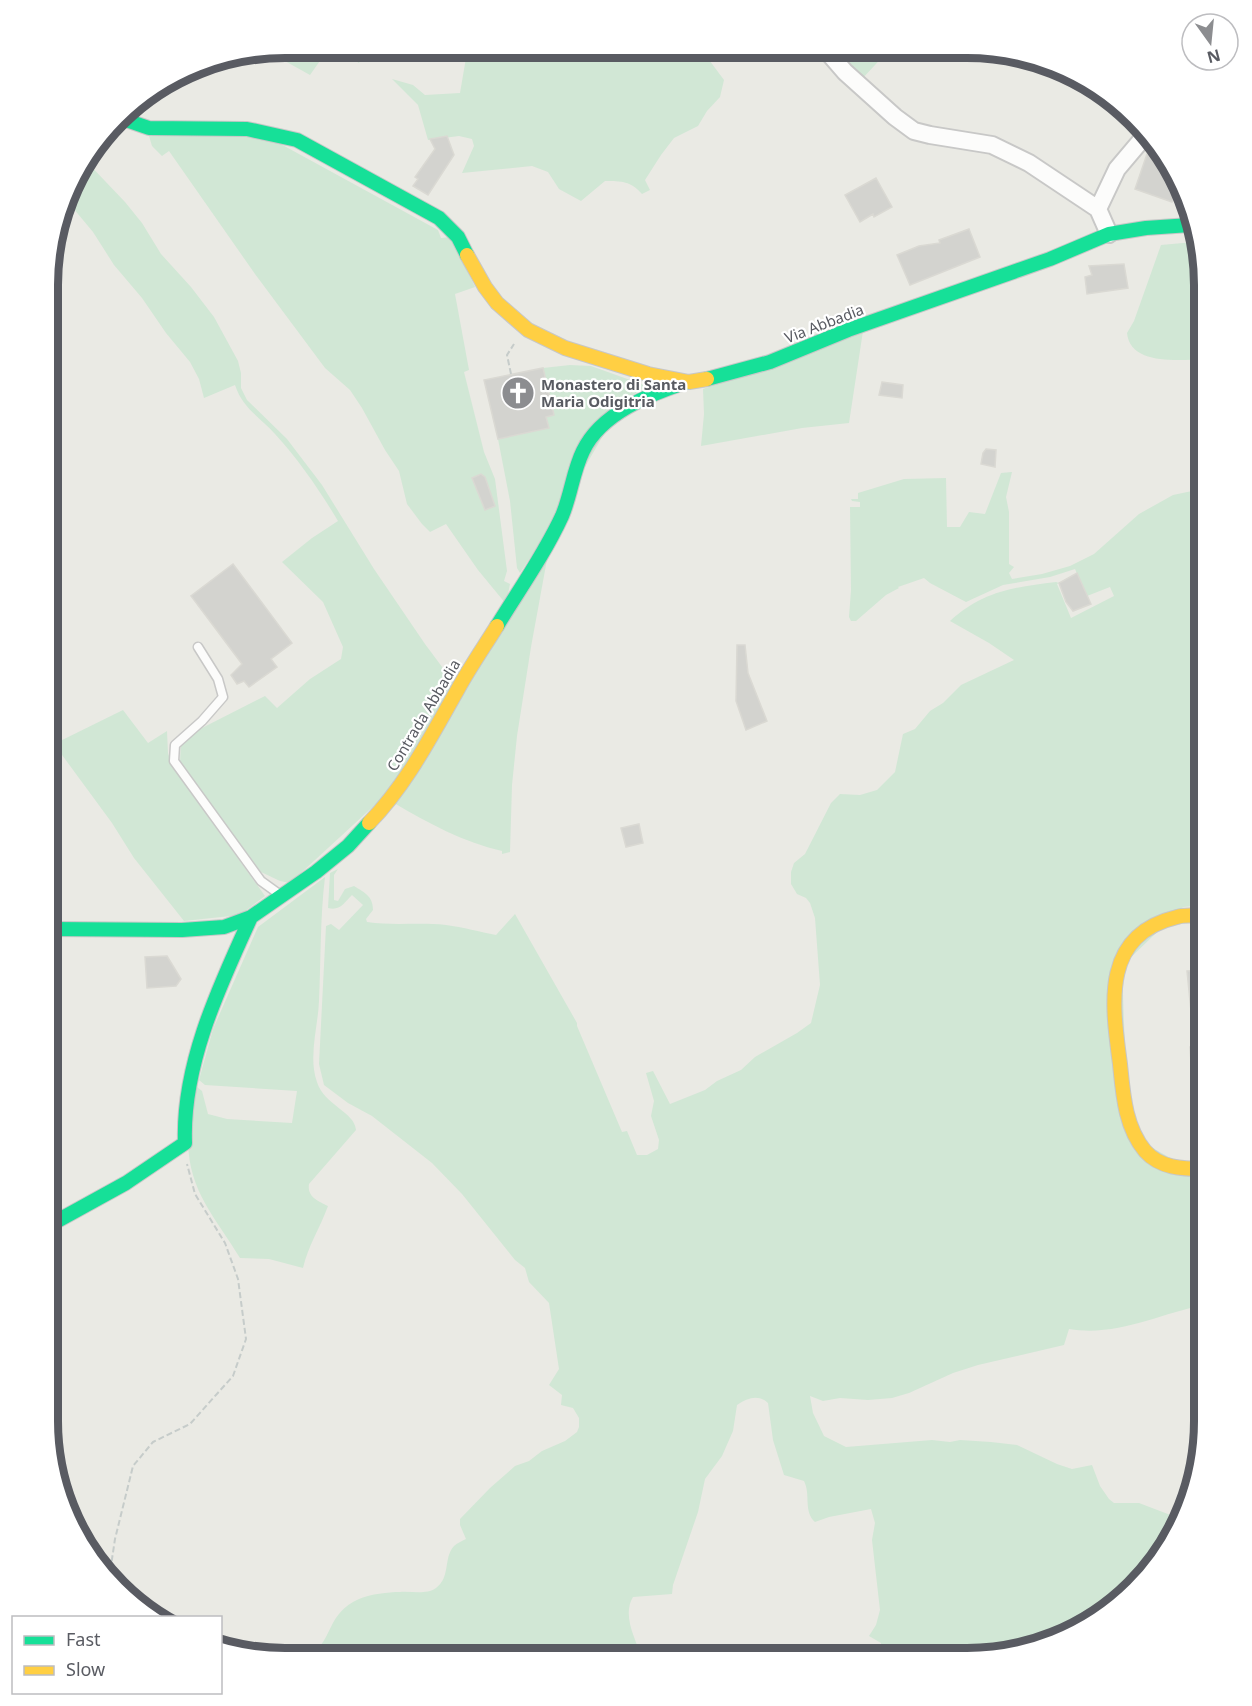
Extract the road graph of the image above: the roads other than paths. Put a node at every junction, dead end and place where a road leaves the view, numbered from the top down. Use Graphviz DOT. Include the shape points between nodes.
graph roads {
  1 [pos="833,59"];
  2 [pos="129,121"];
  3 [pos="1141,141"];
  4 [pos="1098,209"];
  5 [pos="1185,225"];
  6 [pos="1109,234"];
  7 [pos="689,382"];
  8 [pos="198,647"];
  9 [pos="282,896"];
  10 [pos="1194,916"];
  11 [pos="251,917"];
  12 [pos="58,929"];
  13 [pos="1194,1169"];
  14 [pos="58,1220"];
  1 -- 4 [label="street" via="914,131 992,145 1029,163"];
  2 -- 7 [label="street, Via Abbadia" via="149,128 247,129 297,140 439,218 458,237 485,287 506,313 528,330 565,348 648,374"];
  3 -- 4 [label="street" via="1106,188"];
  4 -- 6 [label="street"];
  5 -- 6 [label="street, Via Abbadia"];
  6 -- 7 [label="street, Via Abbadia" via="770,362"];
  7 -- 9 [label="street, Contrada Abbadia" via="641,400 599,428 583,450 563,513 549,542 387,805 348,846"];
  8 -- 9 [label="lane" via="218,680 223,697 175,745 174,761 261,881"];
  9 -- 11 [label="street, Contrada Abbadia"];
  10 -- 13 [label="street" via="1178,916 1144,929 1124,953 1114,978 1114,1019 1125,1106 1133,1133 1146,1152 1163,1165"];
  11 -- 12 [label="street, Contrada Abbadia" via="224,927 182,930"];
  11 -- 14 [label="street" via="213,1000 184,1117 185,1143 126,1183"];
}
